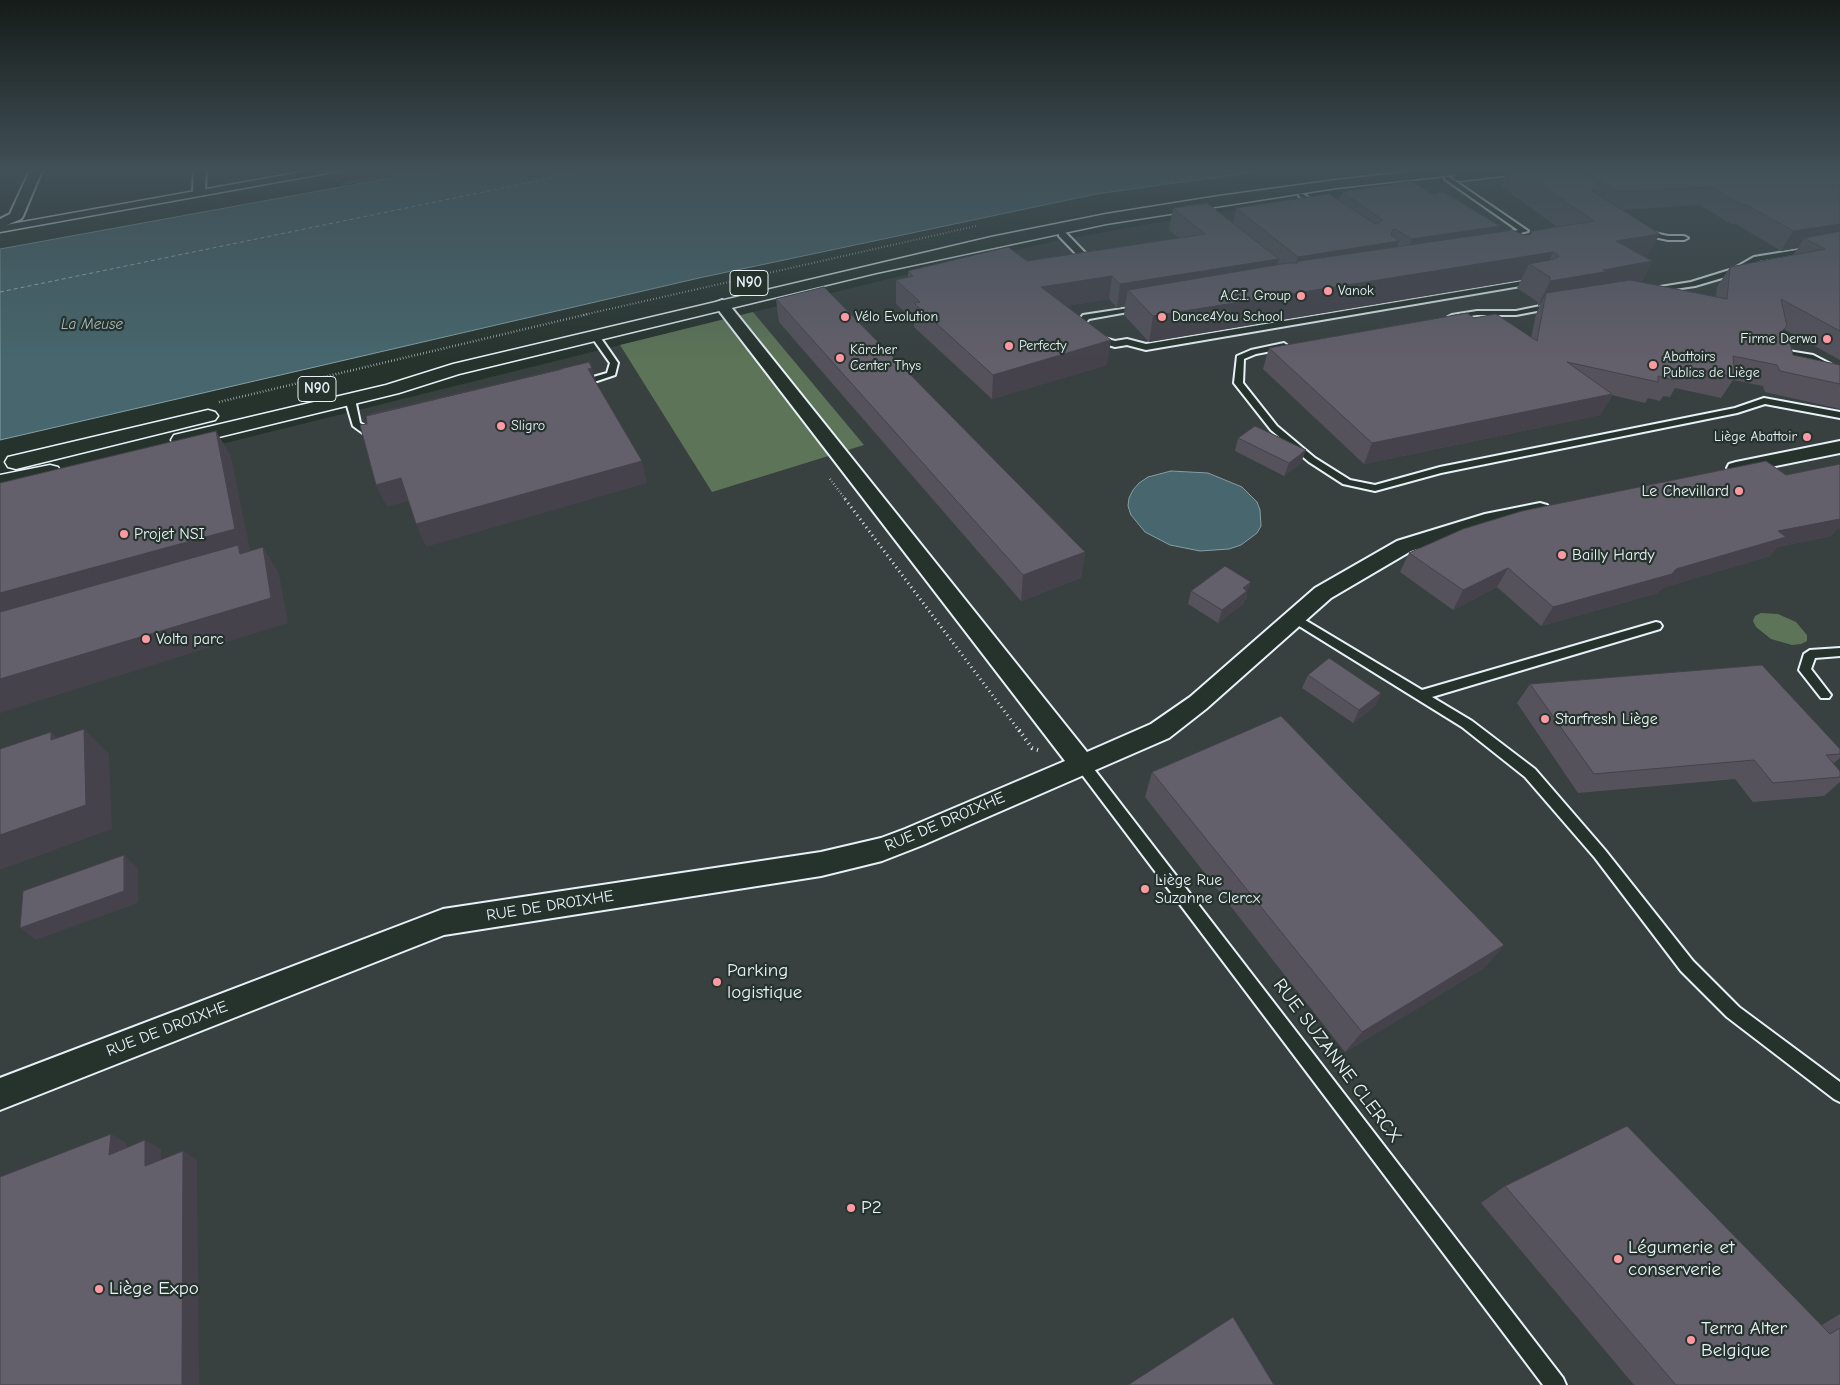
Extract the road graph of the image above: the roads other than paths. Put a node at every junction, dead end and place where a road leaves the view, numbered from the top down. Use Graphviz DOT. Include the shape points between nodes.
graph roads {
  1 [pos="985,233"];
  2 [pos="1036,233"];
  3 [pos="1071,233"];
  4 [pos="1518,233"];
  5 [pos="1644,233"];
  6 [pos="1062,234"];
  7 [pos="1684,238"];
  8 [pos="1506,244"];
  9 [pos="1840,244"];
  10 [pos="865,257"];
  11 [pos="1092,265"];
  12 [pos="1542,280"];
  13 [pos="790,288"];
  14 [pos="1646,291"];
  15 [pos="1563,304"];
  16 [pos="722,305"];
  17 [pos="1148,306"];
  18 [pos="1438,320"];
  19 [pos="595,336"];
  20 [pos="1293,345"];
  21 [pos="1773,351"];
  22 [pos="453,370"];
  23 [pos="1840,372"];
  24 [pos="572,385"];
  25 [pos="350,399"];
  26 [pos="1840,415"];
  27 [pos="384,431"];
  28 [pos="1840,446"];
  29 [pos="0,466"];
  30 [pos="1716,472"];
  31 [pos="0,481"];
  32 [pos="1562,504"];
  33 [pos="1295,618"];
  34 [pos="1656,626"];
  35 [pos="1840,652"];
  36 [pos="1422,695"];
  37 [pos="1825,695"];
  38 [pos="1082,764"];
  39 [pos="1840,1093"];
  40 [pos="0,1094"];
  41 [pos="1556,1385"];
  1 -- 10 [label="main road, N90"];
  2 -- 13 [label="main road, N90"];
  3 -- 6 [label="main road"];
  4 -- 8 [label="lane" via="1500,238"];
  5 -- 7 [label="lane"];
  6 -- 11 [label="lane"];
  6 -- 13 [label="main road" via="830,284"];
  9 -- 14 [label="lane" via="1757,259 1736,271 1692,284"];
  10 -- 16 [label="main road" via="727,293 720,297"];
  10 -- 29 [label="main road, N90"];
  12 -- 17 [label="lane" via="1146,347 1094,338 1083,331 1080,324 1086,318"];
  13 -- 16 [label="main road, N90"];
  15 -- 18 [label="lane" via="1516,314 1477,313"];
  16 -- 19 [label="main road, N90"];
  16 -- 38 [label="street"];
  19 -- 22 [label="main road, N90"];
  19 -- 24 [label="lane" via="614,363 611,374"];
  20 -- 26 [label="lane" via="1240,358 1238,383 1274,428 1312,460 1347,482 1375,488 1449,468 1737,410 1764,401"];
  21 -- 23 [label="lane" via="1810,357"];
  22 -- 25 [label="main road"];
  22 -- 31 [label="main road, N90" via="32,470"];
  25 -- 27 [label="lane" via="356,424 366,432"];
  25 -- 31 [label="main road" via="30,477"];
  28 -- 30 [label="street"];
  32 -- 33 [label="street, RUE DE DROIXHE" via="1485,520 1404,546 1323,593"];
  33 -- 36 [label="lane"];
  33 -- 38 [label="street, RUE DE DROIXHE" via="1179,719 1160,731"];
  34 -- 36 [label="lane"];
  35 -- 37 [label="lane" via="1810,654 1805,670"];
  36 -- 39 [label="lane" via="1467,724 1530,773 1600,854 1687,966 1733,1012"];
  38 -- 40 [label="street, RUE DE DROIXHE" via="914,837 848,858 443,922"];
  38 -- 41 [label="lane, RUE SUZANNE CLERCX"];
}
